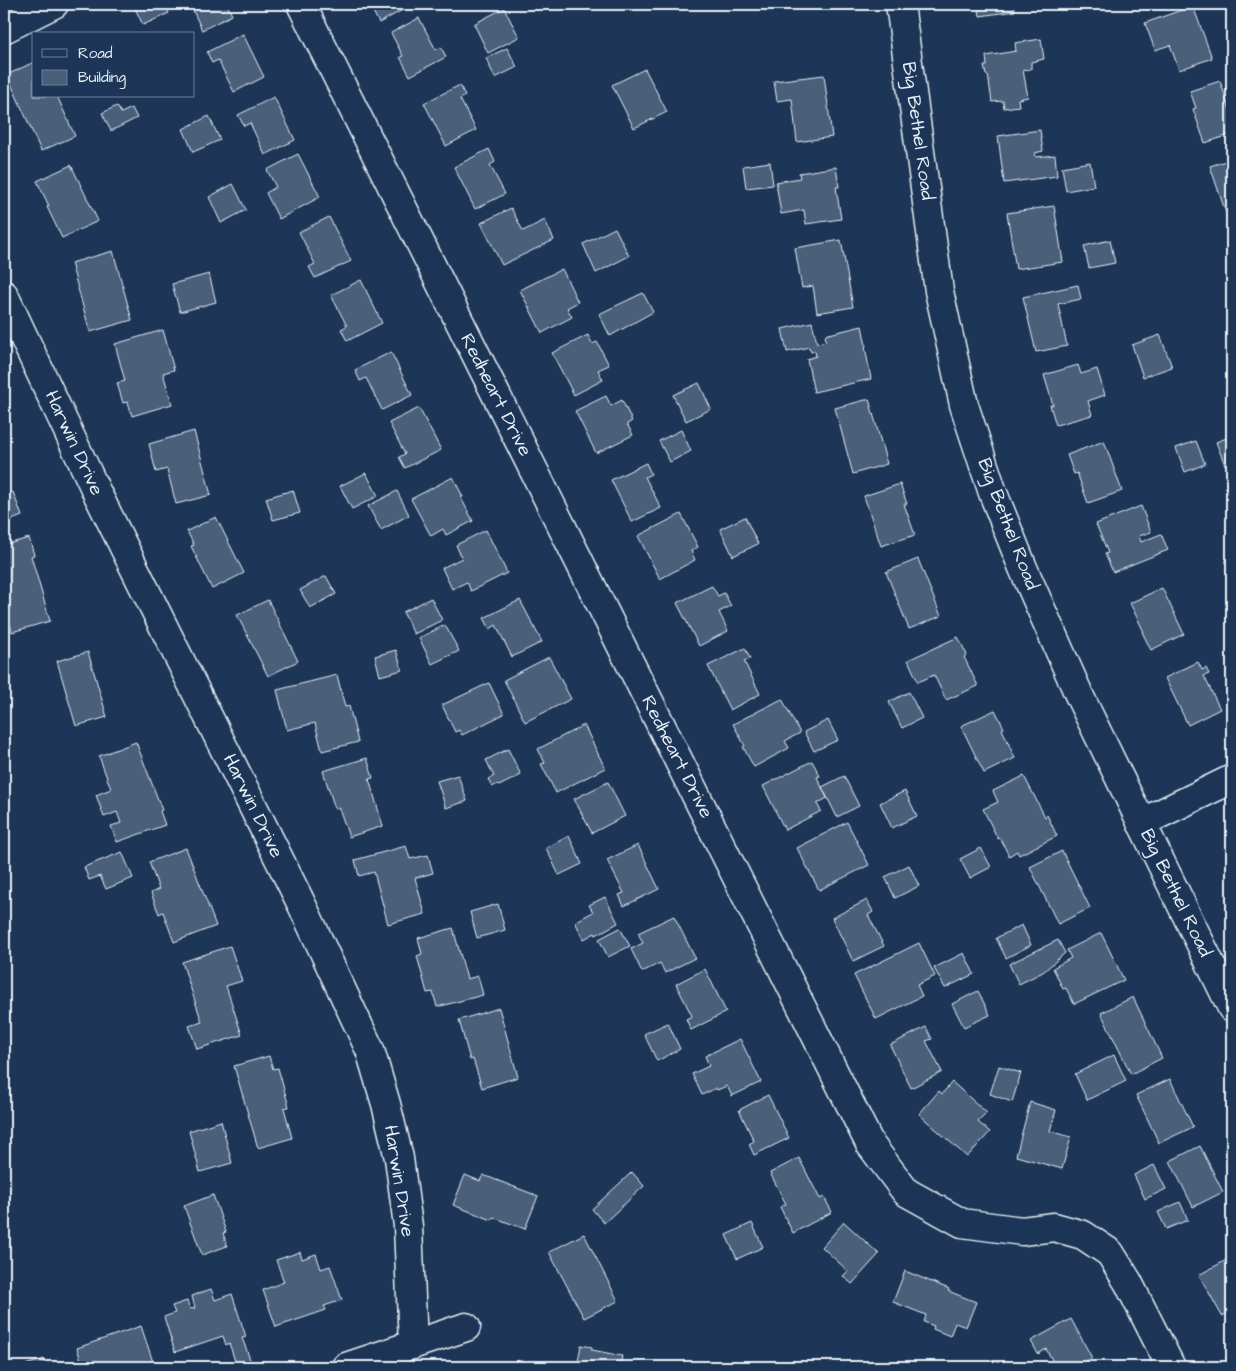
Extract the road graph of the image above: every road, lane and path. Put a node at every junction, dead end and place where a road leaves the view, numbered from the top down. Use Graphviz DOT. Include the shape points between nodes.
graph roads {
  1 [pos="54,4"];
  2 [pos="301,4"];
  3 [pos="900,4"];
  4 [pos="4,29"];
  5 [pos="4,295"];
  6 [pos="1232,779"];
  7 [pos="1141,823"];
  8 [pos="1232,1008"];
  9 [pos="466,1327"];
  10 [pos="413,1345"];
  11 [pos="346,1367"];
  12 [pos="1171,1367"];
  1 -- 4 [label="street"];
  2 -- 12 [label="street, Redheart Drive" via="870,1144 906,1192 962,1223 1022,1231 1054,1226 1083,1235 1110,1253"];
  3 -- 7 [label="street, Big Bethel Road" via="939,291 964,405 993,493 1023,568"];
  5 -- 10 [label="street, Harwin Drive" via="98,495 302,903 370,1050 399,1158 408,1226"];
  6 -- 7 [label="street"];
  7 -- 8 [label="street, Big Bethel Road"];
  9 -- 10 [label="street"];
  10 -- 11 [label="street"];
}
